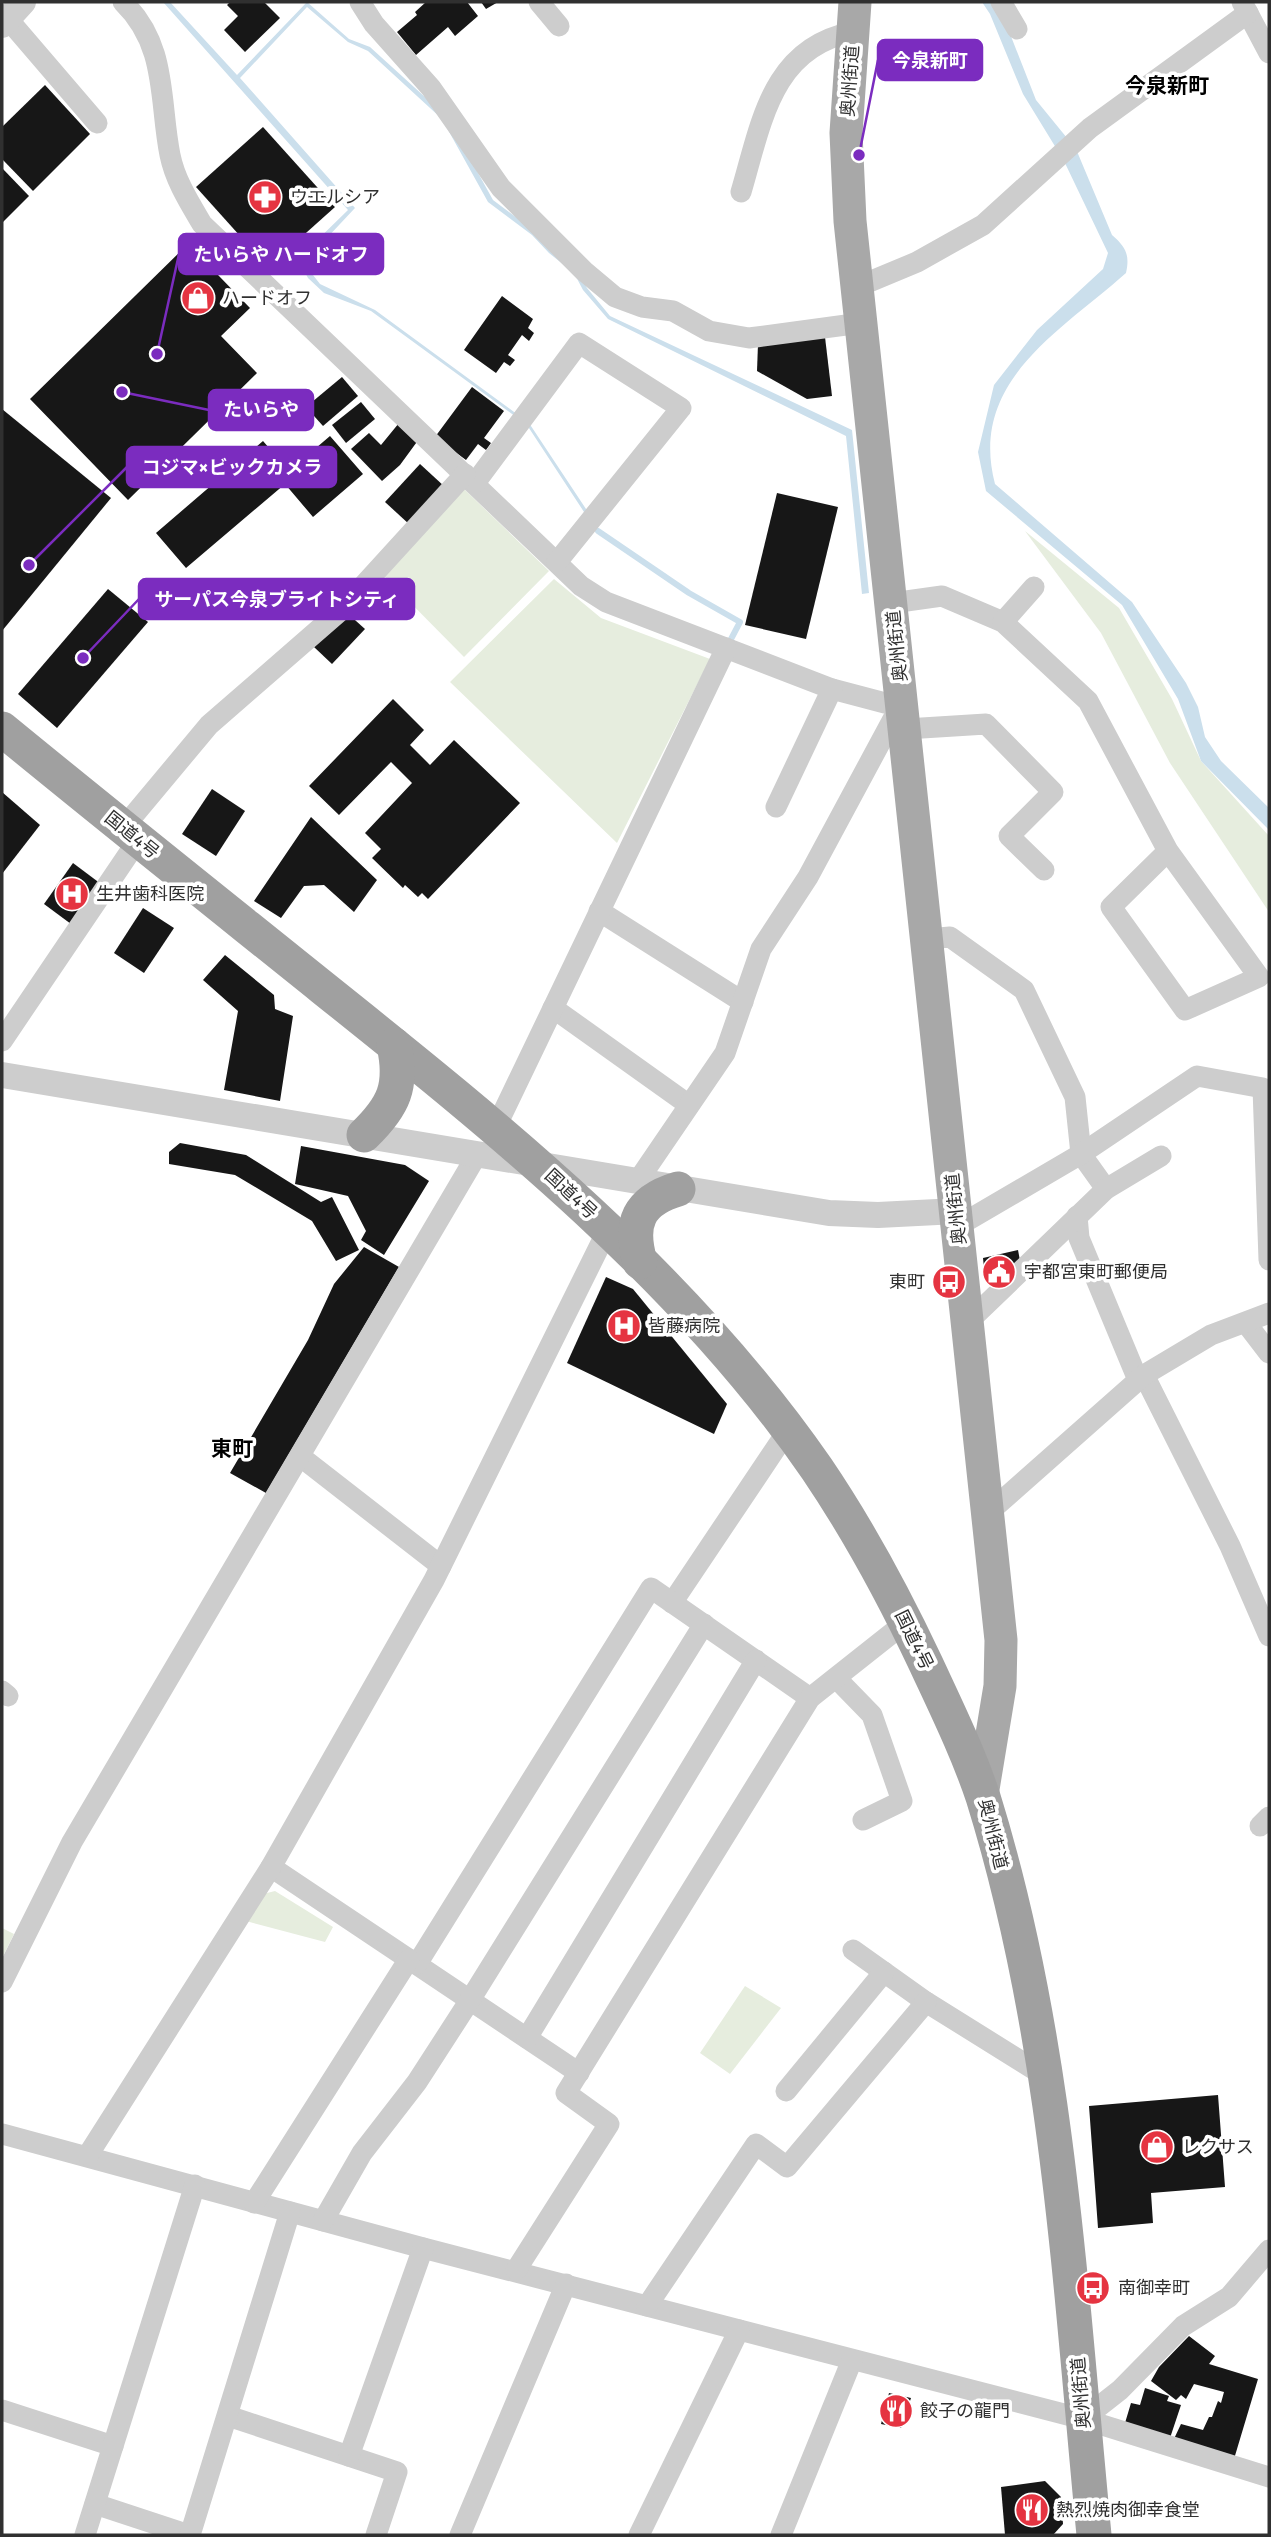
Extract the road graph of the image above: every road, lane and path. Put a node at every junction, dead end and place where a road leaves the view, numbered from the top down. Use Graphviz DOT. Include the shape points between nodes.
graph roads {
  1 [pos="123,2"];
  2 [pos="360,2"];
  3 [pos="539,2"];
  4 [pos="1001,2"];
  5 [pos="1245,7"];
  6 [pos="11,15"];
  7 [pos="854,17"];
  8 [pos="559,26"];
  9 [pos="1017,29"];
  10 [pos="1269,53"];
  11 [pos="97,123"];
  12 [pos="741,192"];
  13 [pos="857,287"];
  14 [pos="861,324"];
  15 [pos="470,478"];
  16 [pos="557,562"];
  17 [pos="1034,587"];
  18 [pos="892,603"];
  19 [pos="1003,622"];
  20 [pos="726,648"];
  21 [pos="832,689"];
  22 [pos="904,715"];
  23 [pos="2,729"];
  24 [pos="776,807"];
  25 [pos="131,834"];
  26 [pos="1168,851"];
  27 [pos="1044,870"];
  28 [pos="599,911"];
  29 [pos="928,939"];
  30 [pos="743,1002"];
  31 [pos="553,1008"];
  32 [pos="2,1041"];
  33 [pos="394,1045"];
  34 [pos="2,1075"];
  35 [pos="689,1105"];
  36 [pos="364,1135"];
  37 [pos="487,1140"];
  38 [pos="1081,1154"];
  39 [pos="1161,1156"];
  40 [pos="541,1167"];
  41 [pos="637,1182"];
  42 [pos="678,1189"];
  43 [pos="1106,1189"];
  44 [pos="1077,1216"];
  45 [pos="957,1218"];
  46 [pos="608,1229"];
  47 [pos="1269,1260"];
  48 [pos="640,1262"];
  49 [pos="1269,1313"];
  50 [pos="968,1322"];
  51 [pos="1246,1323"];
  52 [pos="1269,1353"];
  53 [pos="1141,1377"];
  54 [pos="788,1430"];
  55 [pos="301,1457"];
  56 [pos="988,1513"];
  57 [pos="441,1566"];
  58 [pos="672,1603"];
  59 [pos="906,1622"];
  60 [pos="704,1624"];
  61 [pos="1269,1636"];
  62 [pos="756,1660"];
  63 [pos="836,1678"];
  64 [pos="810,1698"];
  65 [pos="982,1794"];
  66 [pos="863,1820"];
  67 [pos="271,1867"];
  68 [pos="853,1950"];
  69 [pos="413,1961"];
  70 [pos="884,1972"];
  71 [pos="2,1982"];
  72 [pos="470,2000"];
  73 [pos="926,2001"];
  74 [pos="527,2038"];
  75 [pos="579,2073"];
  76 [pos="1048,2078"];
  77 [pos="786,2091"];
  78 [pos="2,2134"];
  79 [pos="88,2155"];
  80 [pos="195,2185"];
  81 [pos="254,2203"];
  82 [pos="290,2212"];
  83 [pos="323,2221"];
  84 [pos="423,2248"];
  85 [pos="1269,2250"];
  86 [pos="516,2270"];
  87 [pos="566,2284"];
  88 [pos="647,2306"];
  89 [pos="739,2330"];
  90 [pos="852,2360"];
  91 [pos="2,2410"];
  92 [pos="228,2416"];
  93 [pos="1083,2418"];
  94 [pos="113,2446"];
  95 [pos="349,2456"];
  96 [pos="1269,2477"];
  97 [pos="94,2504"];
  98 [pos="85,2535"];
  99 [pos="190,2535"];
  100 [pos="376,2535"];
  101 [pos="460,2535"];
  102 [pos="639,2535"];
  103 [pos="781,2535"];
  104 [pos="1094,2535"];
  1 -- 15 [label="street" via="153,47 166,105 170,155 182,190 202,224"];
  2 -- 14 [label="street" via="431,88 501,188 615,297 673,311 709,331 748,338"];
  3 -- 8 [label="street"];
  4 -- 9 [label="street"];
  5 -- 10 [label="street"];
  5 -- 13 [label="street" via="1090,128 983,225 917,262"];
  6 -- 11 [label="street"];
  7 -- 12 [label="street" via="838,35 809,49 774,87"];
  7 -- 13 [label="main road, 奥州街道" via="846,133"];
  13 -- 14 [label="main road, 奥州街道"];
  14 -- 18 [label="main road, 奥州街道"];
  15 -- 16 [label="street"];
  15 -- 16 [label="street" via="579,343 681,408"];
  15 -- 25 [label="street" via="340,611 209,725"];
  16 -- 20 [label="street" via="606,602"];
  17 -- 19 [label="street"];
  18 -- 19 [label="street" via="942,596"];
  18 -- 22 [label="main road, 奥州街道"];
  19 -- 26 [label="street" via="1088,701"];
  20 -- 21 [label="street"];
  20 -- 28 [label="street"];
  21 -- 22 [label="street" via="885,703"];
  21 -- 24 [label="street"];
  22 -- 27 [label="street" via="986,724 1053,792 1009,836"];
  22 -- 29 [label="main road, 奥州街道"];
  22 -- 30 [label="street" via="761,949"];
  23 -- 25 [label="highway, 国道4号"];
  25 -- 32 [label="street"];
  25 -- 33 [label="highway, 国道4号"];
  26 -- 26 [label="street" via="1259,977 1185,1010 1111,907"];
  28 -- 30 [label="street"];
  28 -- 31 [label="street"];
  29 -- 38 [label="street" via="950,937 1024,990 1075,1097"];
  29 -- 45 [label="main road, 奥州街道"];
  30 -- 35 [label="street" via="725,1053"];
  31 -- 35 [label="street"];
  31 -- 37 [label="street"];
  33 -- 36 [label="highway" via="399,1067 395,1094 385,1115"];
  33 -- 37 [label="highway, 国道4号"];
  34 -- 36 [label="street"];
  35 -- 41 [label="street"];
  36 -- 37 [label="street"];
  37 -- 40 [label="highway, 国道4号"];
  37 -- 55 [label="street"];
  38 -- 43 [label="street"];
  38 -- 45 [label="street"];
  38 -- 47 [label="street" via="1198,1076 1263,1088"];
  39 -- 43 [label="street"];
  40 -- 41 [label="street"];
  40 -- 46 [label="highway, 国道4号"];
  41 -- 42 [label="street"];
  42 -- 45 [label="street" via="829,1213"];
  42 -- 48 [label="highway" via="659,1194 635,1224"];
  43 -- 44 [label="street"];
  44 -- 50 [label="street"];
  44 -- 53 [label="street" via="1079,1238"];
  45 -- 50 [label="main road, 奥州街道"];
  46 -- 48 [label="highway, 国道4号"];
  46 -- 57 [label="street"];
  48 -- 54 [label="highway, 国道4号"];
  49 -- 51 [label="street"];
  50 -- 56 [label="main road, 奥州街道"];
  51 -- 52 [label="street"];
  51 -- 53 [label="street" via="1211,1335"];
  53 -- 56 [label="street"];
  53 -- 61 [label="street" via="1230,1546"];
  54 -- 58 [label="street"];
  54 -- 59 [label="highway, 国道4号" via="853,1524"];
  55 -- 57 [label="street"];
  55 -- 71 [label="street" via="72,1842"];
  56 -- 65 [label="main road, 奥州街道" via="1001,1640 1000,1686"];
  57 -- 67 [label="street"];
  58 -- 60 [label="street"];
  58 -- 69 [label="street" via="651,1588"];
  59 -- 63 [label="street"];
  59 -- 65 [label="highway, 国道4号"];
  60 -- 62 [label="street"];
  60 -- 72 [label="street"];
  62 -- 64 [label="street"];
  62 -- 74 [label="street"];
  63 -- 64 [label="street"];
  63 -- 66 [label="street" via="872,1715 902,1801"];
  64 -- 75 [label="street"];
  65 -- 76 [label="highway, 奥州街道" via="1028,1967"];
  67 -- 69 [label="street"];
  67 -- 79 [label="street"];
  68 -- 70 [label="street"];
  69 -- 72 [label="street"];
  69 -- 81 [label="street"];
  70 -- 73 [label="street"];
  70 -- 77 [label="street"];
  72 -- 74 [label="street"];
  72 -- 83 [label="street" via="417,2082 362,2153"];
  73 -- 76 [label="street"];
  73 -- 88 [label="street" via="787,2167 756,2144"];
  74 -- 75 [label="street"];
  75 -- 86 [label="street" via="566,2093 609,2124"];
  76 -- 93 [label="highway, 奥州街道" via="1062,2179"];
  78 -- 79 [label="street"];
  79 -- 80 [label="street"];
  80 -- 81 [label="street"];
  80 -- 94 [label="street"];
  81 -- 82 [label="street"];
  82 -- 83 [label="street"];
  82 -- 92 [label="street"];
  83 -- 84 [label="street"];
  84 -- 86 [label="street"];
  84 -- 95 [label="street"];
  85 -- 93 [label="street" via="1229,2297 1184,2326 1120,2390"];
  86 -- 87 [label="street"];
  87 -- 88 [label="street"];
  87 -- 101 [label="street"];
  88 -- 89 [label="street"];
  89 -- 90 [label="street"];
  89 -- 102 [label="street"];
  90 -- 93 [label="street"];
  90 -- 103 [label="street"];
  91 -- 94 [label="street"];
  92 -- 95 [label="street"];
  92 -- 99 [label="street"];
  93 -- 96 [label="street"];
  93 -- 104 [label="highway, 奥州街道"];
  94 -- 97 [label="street"];
  95 -- 100 [label="street" via="397,2472"];
  97 -- 98 [label="street"];
  97 -- 99 [label="street"];
}
